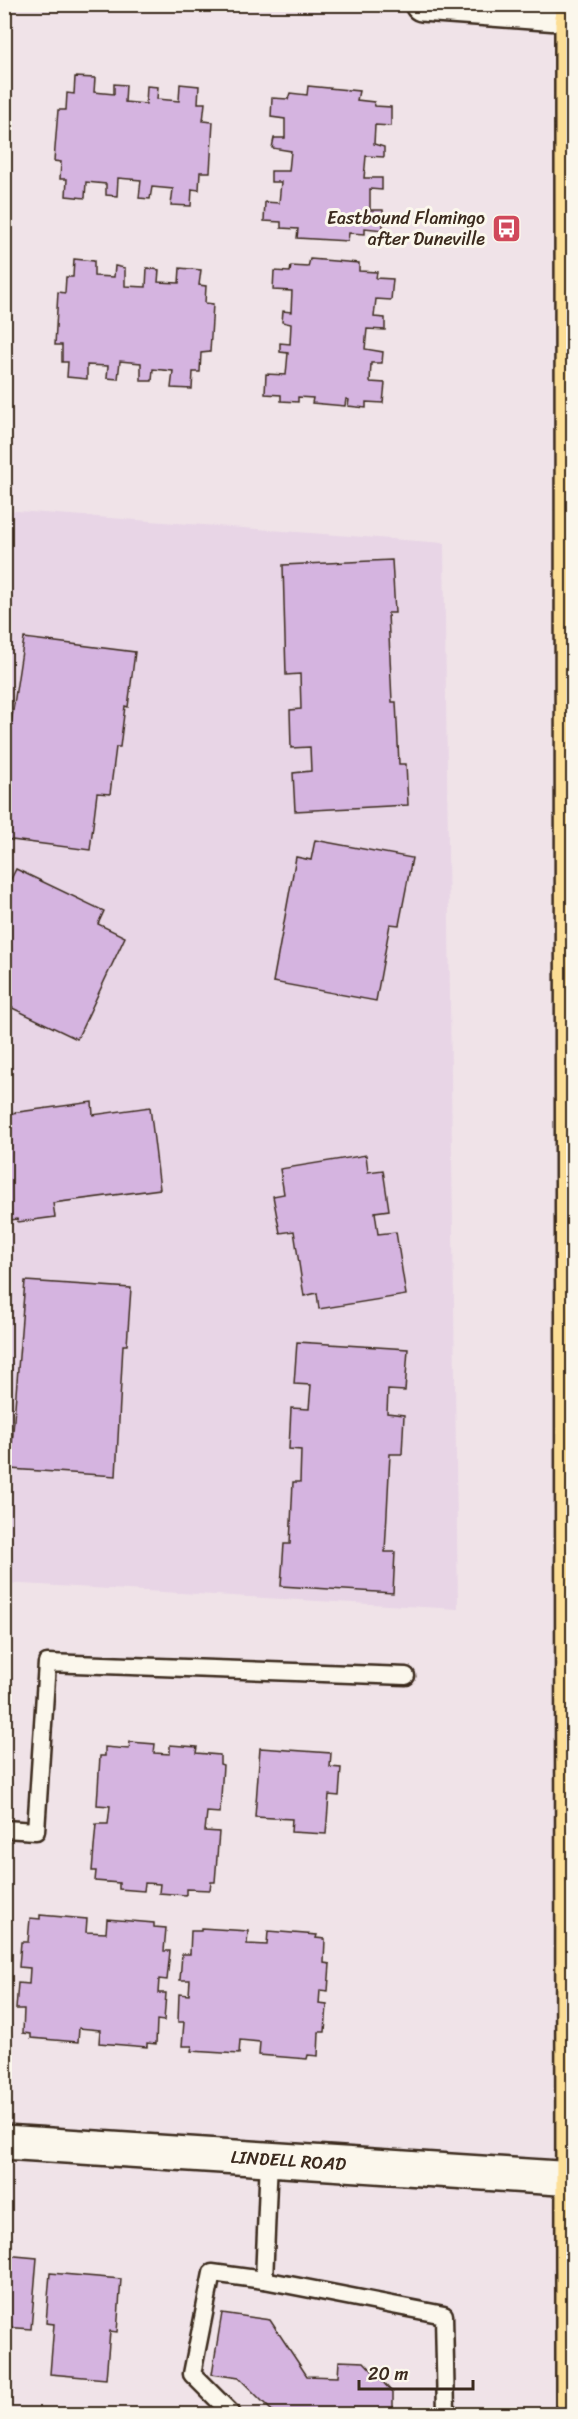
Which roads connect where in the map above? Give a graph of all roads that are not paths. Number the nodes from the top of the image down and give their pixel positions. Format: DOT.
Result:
graph roads {
  1 [pos="422,4"];
  2 [pos="572,12"];
  3 [pos="573,783"];
  4 [pos="573,1101"];
  5 [pos="406,1676"];
  6 [pos="4,1829"];
  7 [pos="4,2142"];
  8 [pos="269,2159"];
  9 [pos="573,2179"];
  10 [pos="264,2280"];
  11 [pos="562,2414"];
  12 [pos="573,2414"];
  13 [pos="232,2415"];
  14 [pos="446,2415"];
  1 -- 2 [label="street"];
  2 -- 3 [label="main road"];
  3 -- 4 [label="main road"];
  4 -- 9 [label="main road"];
  5 -- 6 [label="lane"];
  7 -- 8 [label="street, LINDELL ROAD"];
  8 -- 9 [label="street, LINDELL ROAD"];
  8 -- 10 [label="lane"];
  9 -- 12 [label="main road"];
  10 -- 13 [label="lane"];
  10 -- 14 [label="lane"];
  11 -- 12 [label="lane"];
}
